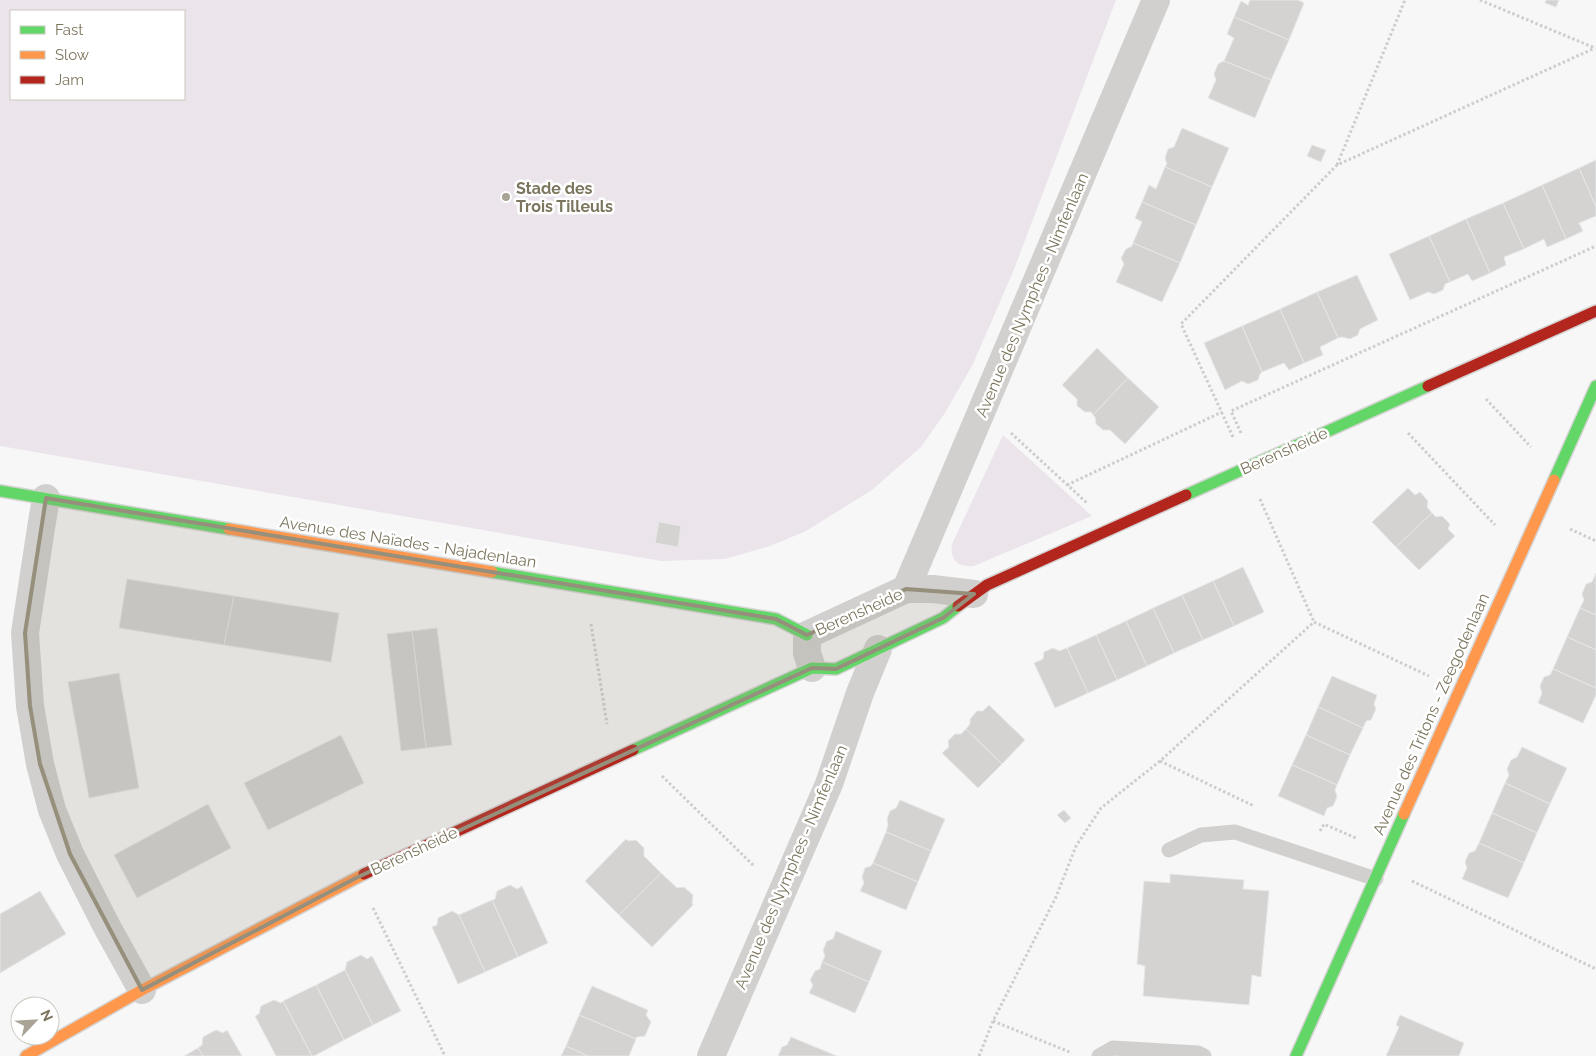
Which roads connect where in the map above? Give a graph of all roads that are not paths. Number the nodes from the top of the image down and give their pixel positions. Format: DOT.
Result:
graph roads {
  1 [pos="1156,0"];
  2 [pos="1596,311"];
  3 [pos="1596,386"];
  4 [pos="0,491"];
  5 [pos="46,498"];
  6 [pos="906,589"];
  7 [pos="974,594"];
  8 [pos="807,636"];
  9 [pos="878,649"];
  10 [pos="812,668"];
  11 [pos="1169,850"];
  12 [pos="1376,879"];
  13 [pos="142,990"];
  14 [pos="26,1056"];
  15 [pos="711,1056"];
  16 [pos="1099,1056"];
  17 [pos="1204,1056"];
  18 [pos="1296,1056"];
  1 -- 6 [label="street, Avenue des Nymphes - Nimfenlaan"];
  2 -- 7 [label="street, Berensheide"];
  3 -- 12 [label="street, Avenue des Tritons - Zeegodenlaan"];
  4 -- 5 [label="street, Avenue des Naïades - Najadenlaan"];
  5 -- 8 [label="street, Avenue des Naïades - Najadenlaan"];
  5 -- 13 [label="street"];
  6 -- 7 [label="street, Berensheide"];
  6 -- 8 [label="street, Berensheide"];
  7 -- 9 [label="street, Berensheide"];
  8 -- 10 [label="street, Berensheide"];
  9 -- 10 [label="street, Berensheide"];
  9 -- 15 [label="street, Avenue des Nymphes - Nimfenlaan"];
  10 -- 13 [label="street, Berensheide"];
  11 -- 12 [label="lane"];
  12 -- 18 [label="street, Avenue des Tritons - Zeegodenlaan"];
  13 -- 14 [label="street, Berensheide"];
  16 -- 17 [label="lane"];
}
